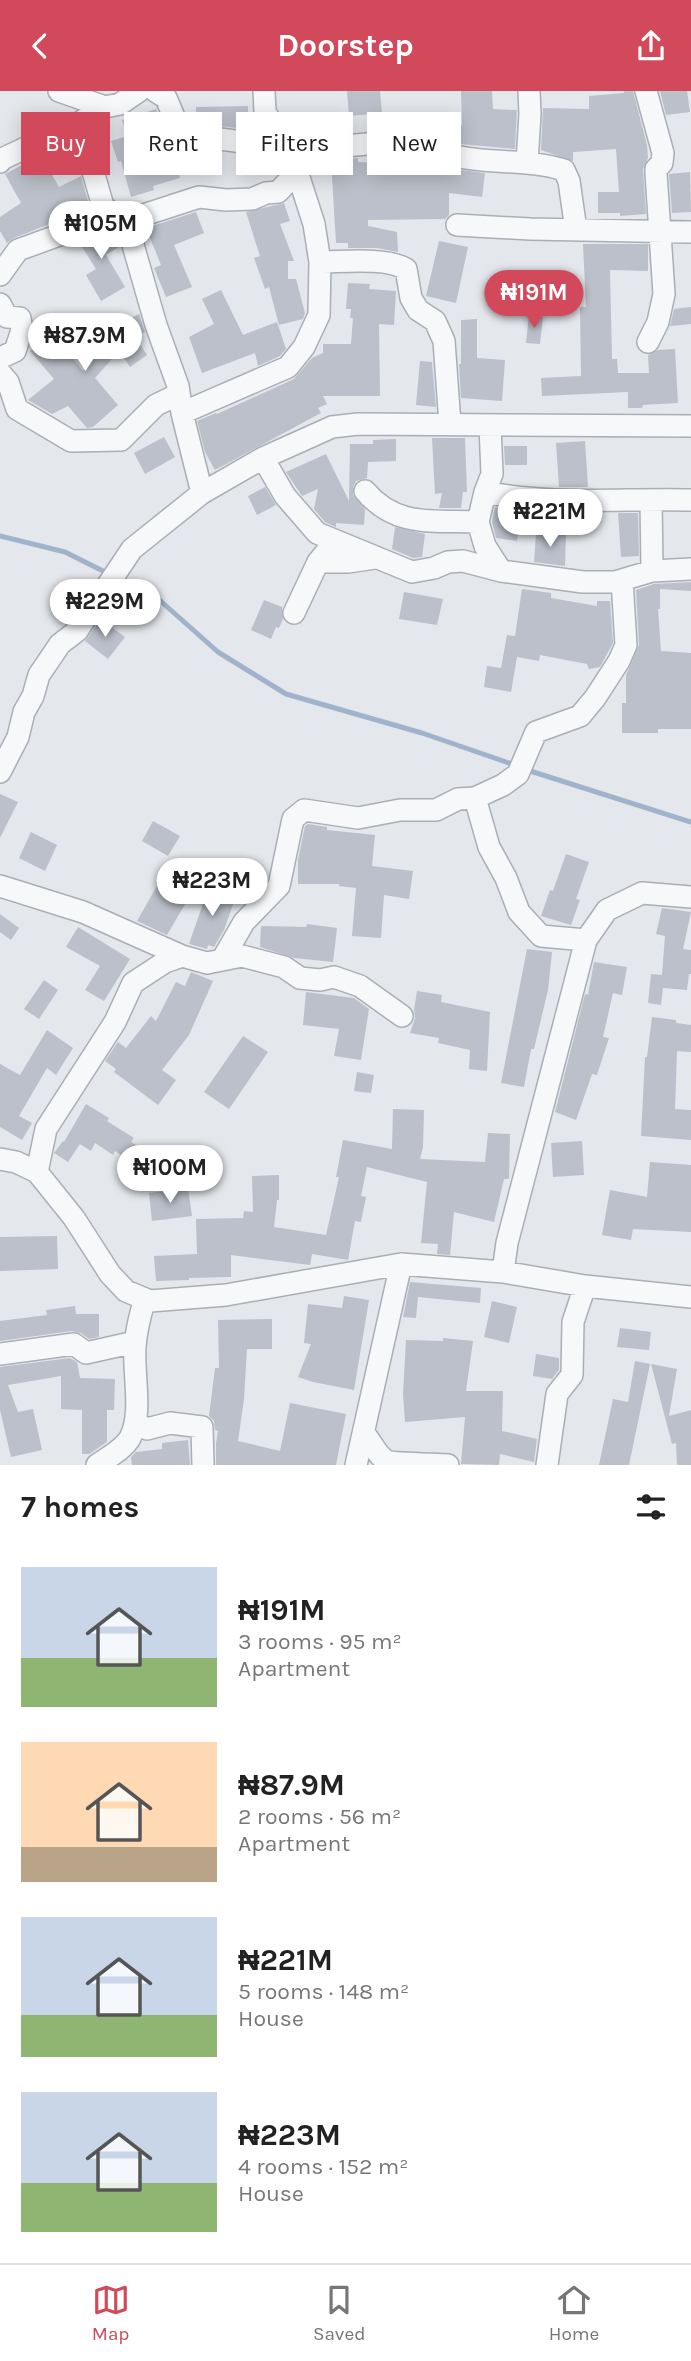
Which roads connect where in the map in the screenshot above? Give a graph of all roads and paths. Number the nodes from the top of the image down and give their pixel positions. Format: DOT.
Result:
graph roads {
  1 [pos="59,91"];
  2 [pos="139,91"];
  3 [pos="155,91"];
  4 [pos="264,91"];
  5 [pos="529,91"];
  6 [pos="646,91"];
  7 [pos="105,107"];
  8 [pos="97,112"];
  9 [pos="265,112"];
  10 [pos="236,141"];
  11 [pos="353,145"];
  12 [pos="21,150"];
  13 [pos="0,162"];
  14 [pos="527,163"];
  15 [pos="94,175"];
  16 [pos="296,175"];
  17 [pos="300,175"];
  18 [pos="103,206"];
  19 [pos="122,222"];
  20 [pos="457,225"];
  21 [pos="576,230"];
  22 [pos="660,232"];
  23 [pos="691,232"];
  24 [pos="320,262"];
  25 [pos="0,275"];
  26 [pos="0,304"];
  27 [pos="648,342"];
  28 [pos="0,358"];
  29 [pos="0,373"];
  30 [pos="180,403"];
  31 [pos="450,424"];
  32 [pos="490,425"];
  33 [pos="691,426"];
  34 [pos="263,458"];
  35 [pos="365,491"];
  36 [pos="485,492"];
  37 [pos="202,493"];
  38 [pos="651,500"];
  39 [pos="691,500"];
  40 [pos="478,523"];
  41 [pos="335,541"];
  42 [pos="376,558"];
  43 [pos="317,562"];
  44 [pos="691,569"];
  45 [pos="501,571"];
  46 [pos="652,571"];
  47 [pos="622,580"];
  48 [pos="294,613"];
  49 [pos="0,772"];
  50 [pos="475,798"];
  51 [pos="0,886"];
  52 [pos="691,897"];
  53 [pos="586,940"];
  54 [pos="182,956"];
  55 [pos="222,960"];
  56 [pos="402,1016"];
  57 [pos="0,1159"];
  58 [pos="37,1172"];
  59 [pos="401,1264"];
  60 [pos="503,1272"];
  61 [pos="585,1286"];
  62 [pos="691,1297"];
  63 [pos="145,1299"];
  64 [pos="135,1342"];
  65 [pos="0,1354"];
  66 [pos="136,1423"];
  67 [pos="364,1433"];
  68 [pos="97,1465"];
  69 [pos="203,1465"];
  70 [pos="356,1465"];
  71 [pos="448,1465"];
  72 [pos="547,1465"];
  1 -- 7 [label="street"];
  2 -- 7 [label="street"];
  3 -- 10 [label="street"];
  4 -- 9 [label="street"];
  5 -- 14 [label="street"];
  6 -- 22 [label="street"];
  7 -- 8 [label="street"];
  11 -- 14 [label="street"];
  12 -- 13 [label="street"];
  14 -- 21 [label="street"];
  15 -- 18 [label="street"];
  16 -- 19 [label="street"];
  17 -- 24 [label="street"];
  18 -- 19 [label="street"];
  18 -- 25 [label="street"];
  19 -- 30 [label="street"];
  20 -- 21 [label="street"];
  21 -- 22 [label="street"];
  22 -- 23 [label="street"];
  22 -- 27 [label="street"];
  24 -- 30 [label="street"];
  24 -- 31 [label="street"];
  26 -- 28 [label="street"];
  29 -- 30 [label="street"];
  30 -- 37 [label="street"];
  31 -- 32 [label="street"];
  31 -- 34 [label="street"];
  32 -- 33 [label="street"];
  32 -- 36 [label="street"];
  34 -- 37 [label="street"];
  34 -- 41 [label="street"];
  35 -- 40 [label="street"];
  36 -- 38 [label="street"];
  36 -- 40 [label="street"];
  37 -- 49 [label="street"];
  38 -- 39 [label="street"];
  38 -- 46 [label="street"];
  40 -- 45 [label="street"];
  41 -- 42 [label="street"];
  41 -- 43 [label="street"];
  42 -- 43 [label="street"];
  42 -- 45 [label="street"];
  43 -- 48 [label="street"];
  44 -- 46 [label="street"];
  45 -- 47 [label="street"];
  46 -- 47 [label="street"];
  47 -- 50 [label="street"];
  50 -- 53 [label="street"];
  50 -- 55 [label="street"];
  51 -- 54 [label="street"];
  52 -- 53 [label="street"];
  53 -- 60 [label="street"];
  54 -- 55 [label="street"];
  54 -- 58 [label="street"];
  55 -- 56 [label="street"];
  57 -- 58 [label="street"];
  58 -- 63 [label="street"];
  59 -- 60 [label="street"];
  59 -- 63 [label="street"];
  59 -- 67 [label="street"];
  60 -- 61 [label="street"];
  61 -- 62 [label="street"];
  61 -- 72 [label="street"];
  63 -- 64 [label="street"];
  64 -- 65 [label="street"];
  64 -- 66 [label="street"];
  66 -- 68 [label="street"];
  66 -- 69 [label="street"];
  67 -- 70 [label="street"];
  67 -- 71 [label="street"];
}
